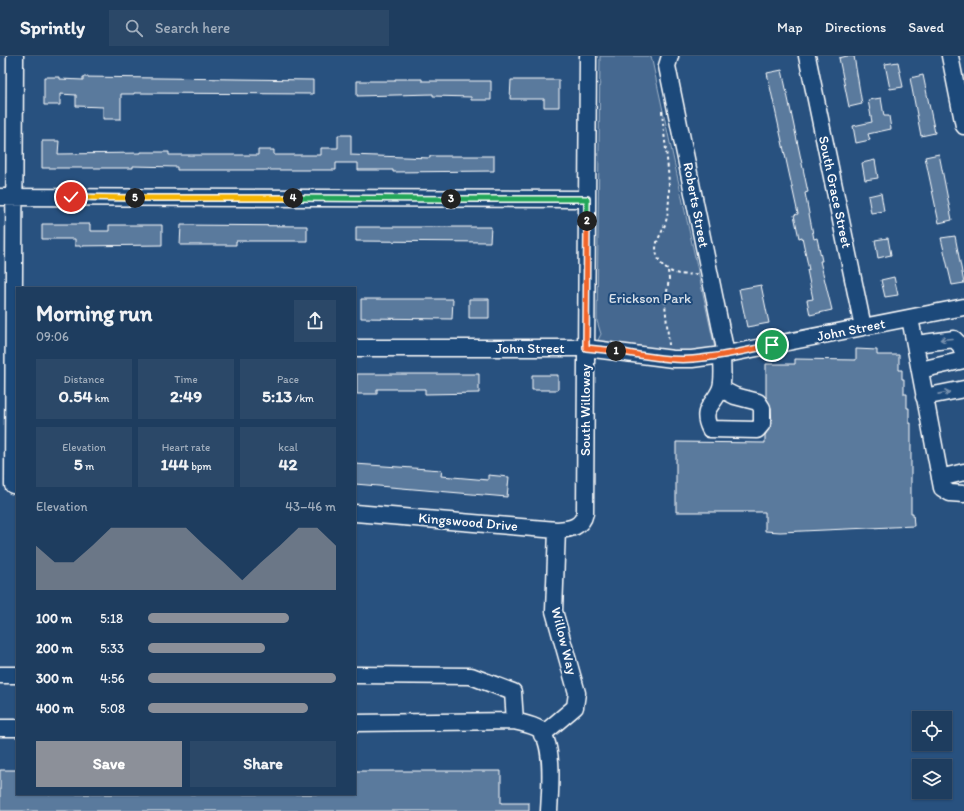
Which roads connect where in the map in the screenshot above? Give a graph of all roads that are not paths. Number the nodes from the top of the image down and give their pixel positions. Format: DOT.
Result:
graph roads {
  1 [pos="15,56"];
  2 [pos="588,56"];
  3 [pos="670,56"];
  4 [pos="807,56"];
  5 [pos="950,56"];
  6 [pos="964,126"];
  7 [pos="7,197"];
  8 [pos="587,199"];
  9 [pos="964,307"];
  10 [pos="910,318"];
  11 [pos="863,327"];
  12 [pos="916,344"];
  13 [pos="16,348"];
  14 [pos="356,348"];
  15 [pos="586,348"];
  16 [pos="724,355"];
  17 [pos="964,359"];
  18 [pos="920,370"];
  19 [pos="721,389"];
  20 [pos="964,389"];
  21 [pos="924,397"];
  22 [pos="964,472"];
  23 [pos="940,478"];
  24 [pos="15,486"];
  25 [pos="964,494"];
  26 [pos="356,513"];
  27 [pos="580,523"];
  28 [pos="557,530"];
  29 [pos="0,675"];
  30 [pos="16,675"];
  31 [pos="356,676"];
  32 [pos="515,721"];
  33 [pos="356,723"];
  34 [pos="0,728"];
  35 [pos="16,728"];
  36 [pos="542,735"];
  37 [pos="549,811"];
  1 -- 7 [label="street"];
  2 -- 8 [label="street, South Willoway"];
  3 -- 16 [label="street, Roberts Street"];
  4 -- 11 [label="street, South Grace Street"];
  5 -- 6 [label="street"];
  7 -- 8 [label="street"];
  7 -- 13 [label="street"];
  8 -- 15 [label="street, South Willoway"];
  9 -- 10 [label="street, John Street"];
  10 -- 11 [label="street, John Street"];
  10 -- 12 [label="street"];
  11 -- 16 [label="street, John Street"];
  17 -- 12 [label="street, one-way"];
  12 -- 18 [label="street"];
  13 -- 24 [label="street"];
  14 -- 15 [label="street, John Street"];
  15 -- 16 [label="street, John Street"];
  15 -- 27 [label="street, South Willoway"];
  16 -- 19 [label="street, Roberts Street"];
  17 -- 18 [label="street"];
  18 -- 21 [label="street"];
  21 -- 20 [label="street, one-way"];
  21 -- 23 [label="street"];
  22 -- 23 [label="street"];
  23 -- 25 [label="street"];
  26 -- 28 [label="street, Kingswood Drive"];
  27 -- 28 [label="street, Kingswood Drive"];
  28 -- 36 [label="street, Willow Way"];
  29 -- 30 [label="street"];
  31 -- 32 [label="street"];
  32 -- 33 [label="street"];
  32 -- 36 [label="street"];
  34 -- 35 [label="street"];
  36 -- 37 [label="street"];
}
